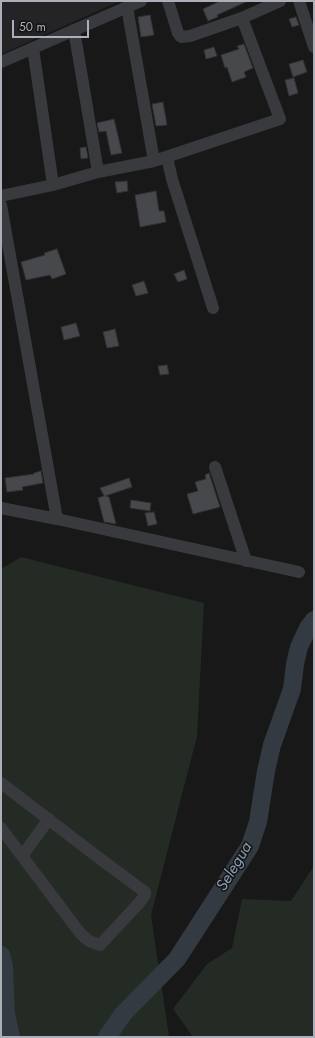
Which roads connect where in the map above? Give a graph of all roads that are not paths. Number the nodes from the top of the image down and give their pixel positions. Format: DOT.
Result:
graph roads {
  1 [pos="141,1"];
  2 [pos="168,1"];
  3 [pos="280,1"];
  4 [pos="299,1"];
  5 [pos="127,7"];
  6 [pos="242,18"];
  7 [pos="74,30"];
  8 [pos="314,47"];
  9 [pos="33,48"];
  10 [pos="1,62"];
  11 [pos="167,157"];
  12 [pos="154,161"];
  13 [pos="98,172"];
  14 [pos="53,186"];
  15 [pos="1,196"];
  16 [pos="1,205"];
  17 [pos="213,308"];
  18 [pos="215,467"];
  19 [pos="1,508"];
  20 [pos="57,519"];
  21 [pos="246,561"];
  22 [pos="299,572"];
  23 [pos="1,783"];
  24 [pos="49,819"];
  25 [pos="1,828"];
  26 [pos="22,856"];
  1 -- 5 [label="street"];
  2 -- 6 [label="street"];
  3 -- 6 [label="street"];
  4 -- 8 [label="street"];
  5 -- 7 [label="street"];
  5 -- 12 [label="street"];
  6 -- 11 [label="street"];
  7 -- 9 [label="street"];
  7 -- 13 [label="street"];
  9 -- 10 [label="street"];
  9 -- 14 [label="street"];
  11 -- 12 [label="street"];
  11 -- 17 [label="street"];
  12 -- 13 [label="street"];
  13 -- 14 [label="street"];
  14 -- 15 [label="street"];
  16 -- 20 [label="street"];
  18 -- 21 [label="street"];
  19 -- 20 [label="street"];
  20 -- 21 [label="street"];
  21 -- 22 [label="street"];
  23 -- 24 [label="street"];
  24 -- 26 [label="street"];
  24 -- 26 [label="street"];
  25 -- 26 [label="street"];
}
